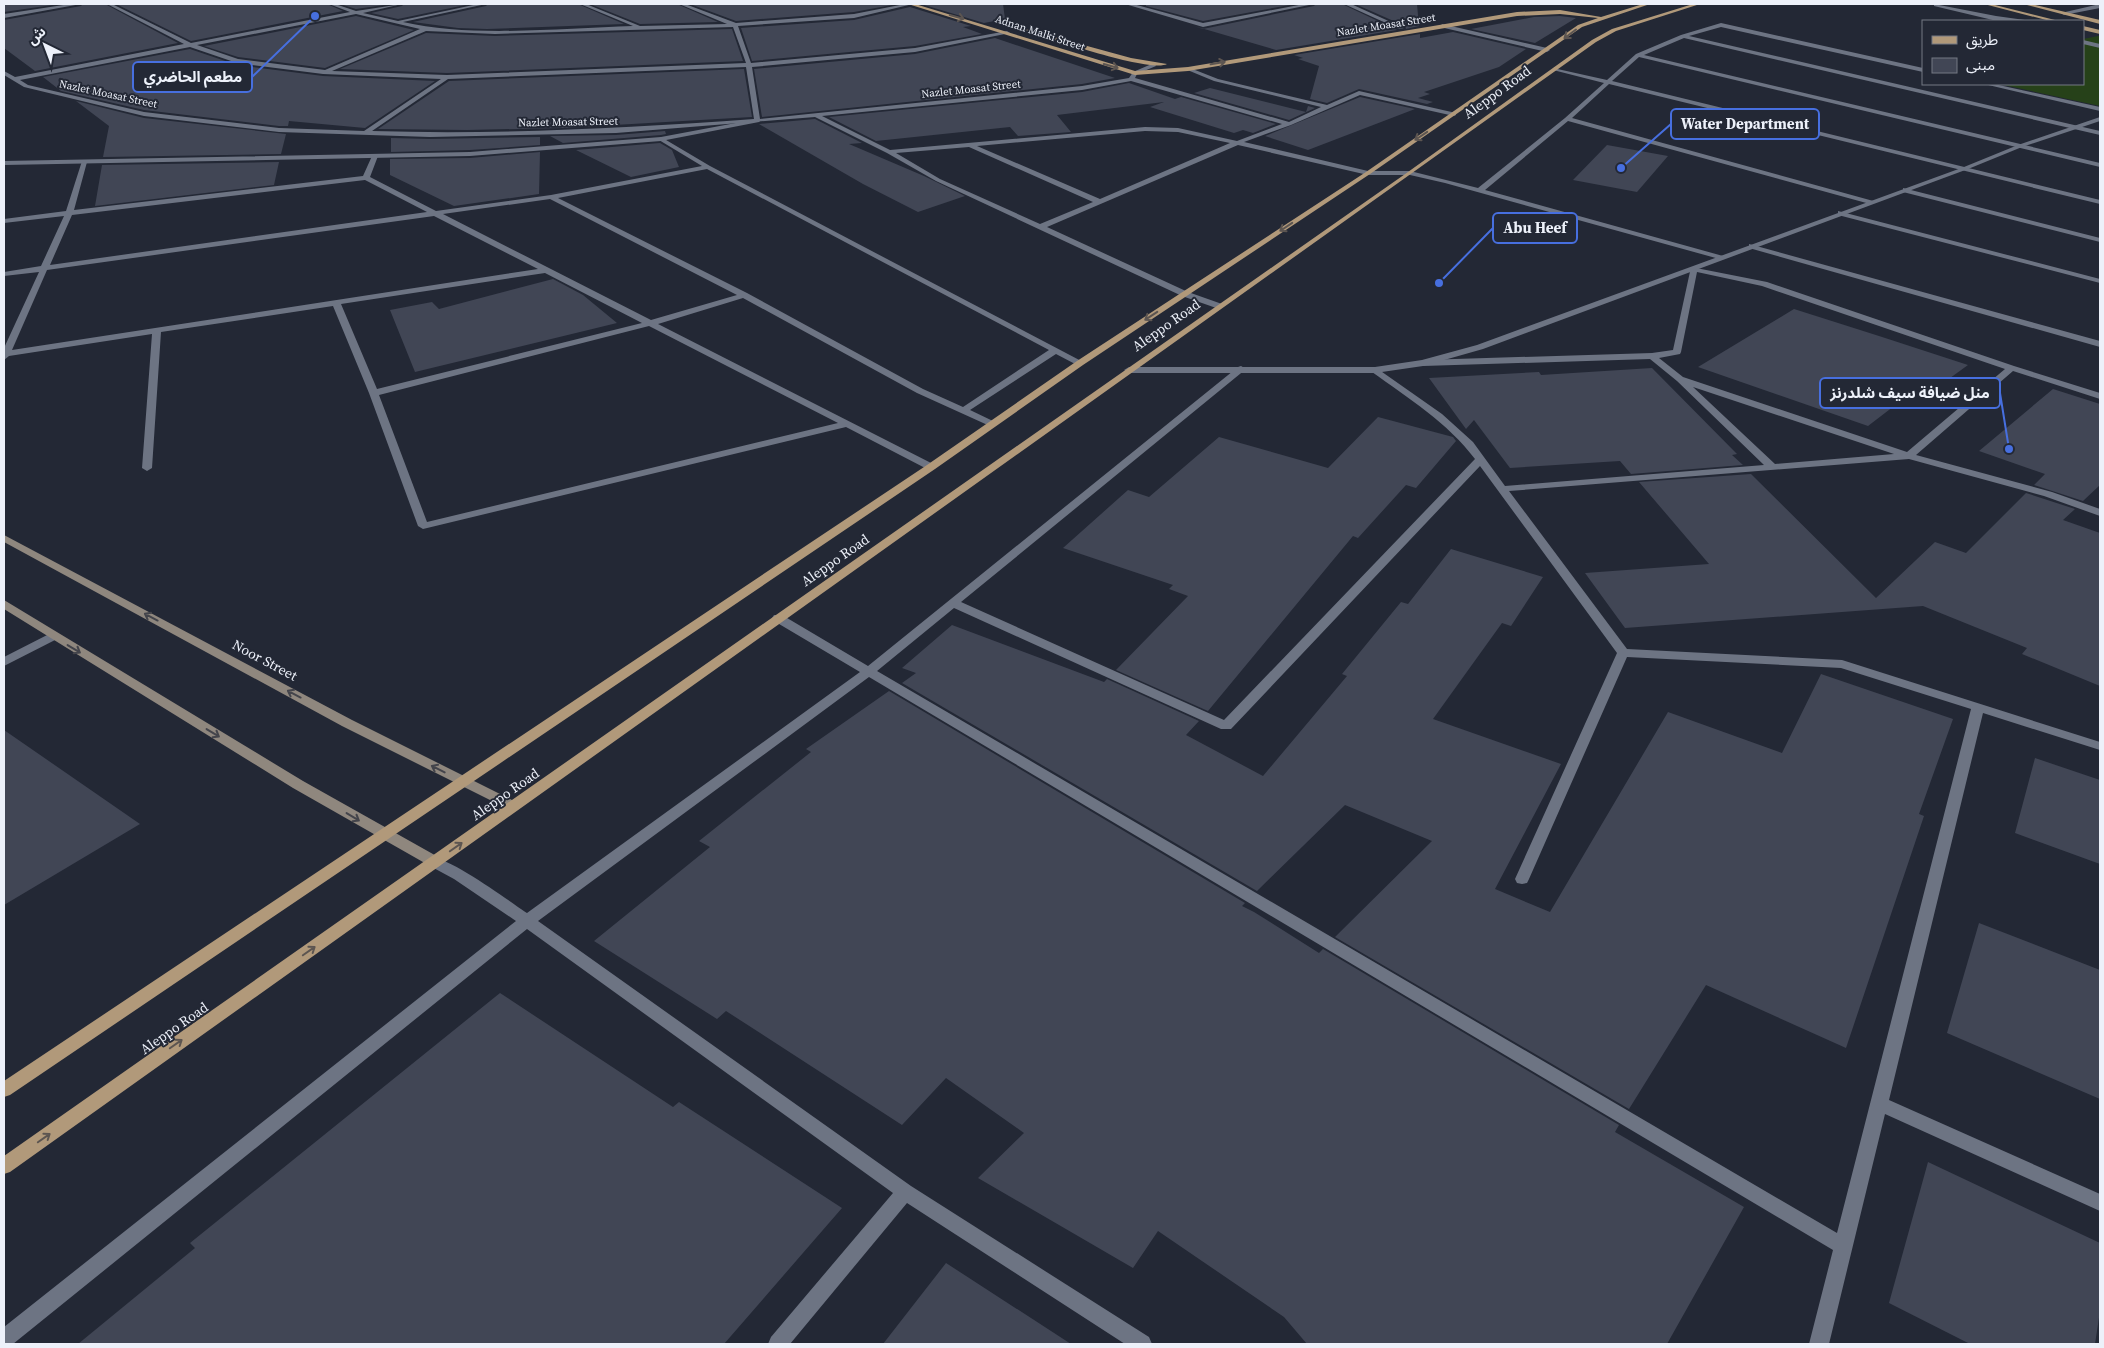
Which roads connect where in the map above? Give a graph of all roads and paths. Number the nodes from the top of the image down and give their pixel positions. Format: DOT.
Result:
graph roads {
  1 [pos="78,4"];
  2 [pos="109,4"];
  3 [pos="331,4"];
  4 [pos="400,4"];
  5 [pos="484,4"];
  6 [pos="582,4"];
  7 [pos="681,4"];
  8 [pos="911,4"];
  9 [pos="1128,4"];
  10 [pos="1311,4"];
  11 [pos="1348,4"];
  12 [pos="1647,4"];
  13 [pos="1697,4"];
  14 [pos="1929,4"];
  15 [pos="1939,4"];
  16 [pos="1986,4"];
  17 [pos="2026,4"];
  18 [pos="2100,6"];
  19 [pos="354,12"];
  20 [pos="2064,13"];
  21 [pos="1615,14"];
  22 [pos="4,16"];
  23 [pos="1603,17"];
  24 [pos="1646,20"];
  25 [pos="1998,20"];
  26 [pos="2052,20"];
  27 [pos="396,22"];
  28 [pos="2100,22"];
  29 [pos="735,25"];
  30 [pos="1442,26"];
  31 [pos="642,28"];
  32 [pos="1018,28"];
  33 [pos="1401,28"];
  34 [pos="2084,28"];
  35 [pos="425,29"];
  36 [pos="1007,32"];
  37 [pos="2100,32"];
  38 [pos="1683,36"];
  39 [pos="2084,42"];
  40 [pos="188,44"];
  41 [pos="1293,44"];
  42 [pos="2100,46"];
  43 [pos="1547,50"];
  44 [pos="1638,55"];
  45 [pos="1176,62"];
  46 [pos="749,65"];
  47 [pos="1154,65"];
  48 [pos="1188,68"];
  49 [pos="1555,69"];
  50 [pos="1922,70"];
  51 [pos="323,72"];
  52 [pos="4,73"];
  53 [pos="1133,76"];
  54 [pos="447,77"];
  55 [pos="14,79"];
  56 [pos="1607,81"];
  57 [pos="1992,85"];
  58 [pos="1328,106"];
  59 [pos="2100,109"];
  60 [pos="1454,114"];
  61 [pos="816,115"];
  62 [pos="1567,119"];
  63 [pos="2100,119"];
  64 [pos="757,121"];
  65 [pos="1289,124"];
  66 [pos="2075,128"];
  67 [pos="365,133"];
  68 [pos="2100,133"];
  69 [pos="661,138"];
  70 [pos="1236,143"];
  71 [pos="969,144"];
  72 [pos="2020,146"];
  73 [pos="889,152"];
  74 [pos="375,156"];
  75 [pos="84,162"];
  76 [pos="4,163"];
  77 [pos="2100,165"];
  78 [pos="708,167"];
  79 [pos="1966,168"];
  80 [pos="1368,173"];
  81 [pos="1410,173"];
  82 [pos="366,178"];
  83 [pos="1481,189"];
  84 [pos="1906,190"];
  85 [pos="551,197"];
  86 [pos="1100,202"];
  87 [pos="1874,202"];
  88 [pos="2100,202"];
  89 [pos="1841,213"];
  90 [pos="69,214"];
  91 [pos="438,214"];
  92 [pos="4,221"];
  93 [pos="1041,227"];
  94 [pos="2100,240"];
  95 [pos="1752,246"];
  96 [pos="1720,258"];
  97 [pos="44,269"];
  98 [pos="1694,269"];
  99 [pos="548,270"];
  100 [pos="4,274"];
  101 [pos="2100,281"];
  102 [pos="1185,294"];
  103 [pos="744,295"];
  104 [pos="337,304"];
  105 [pos="1219,306"];
  106 [pos="650,323"];
  107 [pos="157,330"];
  108 [pos="2100,344"];
  109 [pos="1056,350"];
  110 [pos="4,355"];
  111 [pos="1652,356"];
  112 [pos="1080,363"];
  113 [pos="1423,363"];
  114 [pos="2011,368"];
  115 [pos="1241,369"];
  116 [pos="1129,370"];
  117 [pos="1375,370"];
  118 [pos="1680,379"];
  119 [pos="374,393"];
  120 [pos="2100,396"];
  121 [pos="963,411"];
  122 [pos="848,424"];
  123 [pos="992,424"];
  124 [pos="1909,456"];
  125 [pos="1481,459"];
  126 [pos="931,467"];
  127 [pos="147,468"];
  128 [pos="1772,468"];
  129 [pos="1502,489"];
  130 [pos="2100,513"];
  131 [pos="4,538"];
  132 [pos="953,603"];
  133 [pos="4,604"];
  134 [pos="778,618"];
  135 [pos="53,636"];
  136 [pos="1623,653"];
  137 [pos="4,662"];
  138 [pos="869,671"];
  139 [pos="1978,707"];
  140 [pos="2100,746"];
  141 [pos="462,782"];
  142 [pos="513,806"];
  143 [pos="383,835"];
  144 [pos="435,862"];
  145 [pos="1522,879"];
  146 [pos="527,921"];
  147 [pos="4,1090"];
  148 [pos="1880,1104"];
  149 [pos="4,1166"];
  150 [pos="905,1192"];
  151 [pos="2100,1203"];
  152 [pos="1843,1246"];
  153 [pos="4,1339"];
  154 [pos="778,1344"];
  155 [pos="1142,1344"];
  156 [pos="1819,1344"];
  1 -- 22 [label="street"];
  2 -- 40 [label="street"];
  3 -- 19 [label="street"];
  4 -- 19 [label="street"];
  5 -- 27 [label="street"];
  6 -- 31 [label="street"];
  7 -- 29 [label="street"];
  8 -- 29 [label="street"];
  8 -- 36 [label="main road, Adnan Malki Street, one-way"];
  9 -- 10 [label="street"];
  11 -- 33 [label="street"];
  12 -- 21 [label="main road, Aleppo Road"];
  13 -- 24 [label="main road, Aleppo Road"];
  14 -- 15 [label="street"];
  15 -- 25 [label="street"];
  16 -- 26 [label="main road"];
  17 -- 20 [label="main road"];
  18 -- 20 [label="street"];
  19 -- 27 [label="street"];
  19 -- 40 [label="street"];
  20 -- 28 [label="main road"];
  21 -- 23 [label="main road, Aleppo Road"];
  21 -- 24 [label="main road, Nazlet Moasat Street"];
  21 -- 33 [label="main road, Nazlet Moasat Street"];
  23 -- 24 [label="main road, Nazlet Moasat Street"];
  23 -- 30 [label="main road, Nazlet Moasat Street"];
  23 -- 43 [label="main road, Aleppo Road, one-way"];
  24 -- 49 [label="main road, Aleppo Road"];
  27 -- 35 [label="street"];
  29 -- 31 [label="street"];
  29 -- 46 [label="street"];
  30 -- 43 [label="street"];
  48 -- 30 [label="main road, Nazlet Moasat Street, one-way"];
  31 -- 35 [label="street"];
  32 -- 47 [label="main road, Adnan Malki Street"];
  33 -- 41 [label="main road, Nazlet Moasat Street"];
  34 -- 37 [label="main road"];
  35 -- 51 [label="street"];
  36 -- 46 [label="street"];
  36 -- 53 [label="main road, Adnan Malki Street, one-way"];
  38 -- 44 [label="street"];
  38 -- 50 [label="street"];
  38 -- 66 [label="street"];
  39 -- 42 [label="street"];
  40 -- 51 [label="street"];
  40 -- 55 [label="street"];
  43 -- 60 [label="main road, Aleppo Road"];
  44 -- 56 [label="street"];
  44 -- 72 [label="street"];
  45 -- 47 [label="main road, Nazlet Moasat Street"];
  46 -- 54 [label="street"];
  46 -- 64 [label="street"];
  47 -- 53 [label="street, Nazlet Moasat Street"];
  48 -- 53 [label="main road, Nazlet Moasat Street"];
  48 -- 58 [label="street"];
  49 -- 56 [label="street"];
  49 -- 81 [label="main road, Aleppo Road"];
  51 -- 54 [label="street"];
  52 -- 55 [label="street, Nazlet Moasat Street"];
  53 -- 61 [label="street, Nazlet Moasat Street"];
  53 -- 65 [label="street"];
  54 -- 67 [label="street"];
  55 -- 67 [label="street, Nazlet Moasat Street"];
  56 -- 62 [label="street"];
  56 -- 79 [label="street"];
  57 -- 59 [label="street"];
  58 -- 60 [label="street"];
  58 -- 65 [label="street"];
  60 -- 80 [label="main road, Aleppo Road, one-way"];
  61 -- 64 [label="street, Nazlet Moasat Street"];
  61 -- 73 [label="street"];
  62 -- 83 [label="street"];
  62 -- 87 [label="street"];
  63 -- 66 [label="street"];
  64 -- 67 [label="street, Nazlet Moasat Street"];
  64 -- 69 [label="street"];
  65 -- 70 [label="street"];
  66 -- 68 [label="street"];
  66 -- 72 [label="street"];
  69 -- 74 [label="street"];
  69 -- 78 [label="street"];
  70 -- 71 [label="street"];
  70 -- 80 [label="street"];
  70 -- 86 [label="street"];
  71 -- 73 [label="street"];
  71 -- 86 [label="street"];
  72 -- 77 [label="street"];
  72 -- 79 [label="street"];
  73 -- 93 [label="street"];
  74 -- 75 [label="street"];
  74 -- 82 [label="street"];
  75 -- 76 [label="street"];
  75 -- 90 [label="street"];
  78 -- 85 [label="street"];
  78 -- 109 [label="street"];
  79 -- 84 [label="street"];
  79 -- 88 [label="street"];
  80 -- 81 [label="street"];
  80 -- 102 [label="main road, Aleppo Road, one-way"];
  81 -- 83 [label="street"];
  81 -- 105 [label="main road, Aleppo Road"];
  82 -- 90 [label="street"];
  82 -- 91 [label="street"];
  83 -- 96 [label="street"];
  84 -- 87 [label="street"];
  84 -- 94 [label="street"];
  85 -- 91 [label="street"];
  85 -- 103 [label="street"];
  86 -- 93 [label="street"];
  87 -- 89 [label="street"];
  89 -- 95 [label="street"];
  89 -- 101 [label="street"];
  90 -- 92 [label="street"];
  90 -- 97 [label="street"];
  91 -- 97 [label="street"];
  91 -- 99 [label="street"];
  93 -- 102 [label="street"];
  95 -- 96 [label="street"];
  95 -- 108 [label="street"];
  96 -- 98 [label="street"];
  97 -- 100 [label="street"];
  97 -- 110 [label="street"];
  98 -- 111 [label="street"];
  98 -- 113 [label="street"];
  98 -- 114 [label="street"];
  99 -- 104 [label="street"];
  99 -- 106 [label="street"];
  102 -- 105 [label="street"];
  102 -- 112 [label="main road, Aleppo Road, one-way"];
  103 -- 106 [label="street"];
  103 -- 121 [label="street"];
  104 -- 107 [label="street"];
  104 -- 119 [label="street"];
  105 -- 116 [label="main road, Aleppo Road"];
  106 -- 119 [label="street"];
  106 -- 122 [label="street"];
  107 -- 110 [label="street"];
  107 -- 127 [label="street"];
  109 -- 112 [label="street"];
  109 -- 121 [label="street"];
  111 -- 113 [label="street"];
  111 -- 118 [label="street"];
  112 -- 123 [label="main road, Aleppo Road"];
  113 -- 117 [label="street"];
  114 -- 120 [label="street"];
  114 -- 124 [label="street"];
  115 -- 116 [label="street"];
  115 -- 117 [label="street"];
  115 -- 132 [label="street"];
  116 -- 134 [label="main road, Aleppo Road"];
  117 -- 125 [label="street"];
  118 -- 124 [label="street"];
  118 -- 128 [label="street"];
  119 -- 122 [label="street"];
  121 -- 123 [label="street"];
  122 -- 126 [label="street"];
  123 -- 126 [label="main road, Aleppo Road"];
  124 -- 128 [label="street"];
  124 -- 130 [label="street"];
  125 -- 129 [label="street"];
  125 -- 132 [label="street"];
  126 -- 141 [label="main road, Aleppo Road"];
  128 -- 129 [label="street"];
  129 -- 136 [label="street"];
  141 -- 131 [label="main road, Noor Street, one-way"];
  132 -- 138 [label="street"];
  133 -- 135 [label="main road"];
  134 -- 138 [label="street"];
  134 -- 142 [label="main road, Aleppo Road"];
  135 -- 137 [label="street"];
  135 -- 143 [label="main road, one-way"];
  136 -- 139 [label="street"];
  136 -- 145 [label="street"];
  138 -- 146 [label="street"];
  138 -- 152 [label="street"];
  139 -- 140 [label="street"];
  139 -- 148 [label="street"];
  141 -- 142 [label="main road, Noor Street"];
  141 -- 143 [label="main road, Aleppo Road"];
  144 -- 142 [label="main road, Aleppo Road, one-way"];
  143 -- 144 [label="main road"];
  143 -- 147 [label="main road, Aleppo Road"];
  144 -- 146 [label="street"];
  149 -- 144 [label="main road, Aleppo Road, one-way"];
  146 -- 150 [label="street"];
  146 -- 153 [label="street"];
  148 -- 151 [label="street"];
  148 -- 152 [label="street"];
  150 -- 154 [label="street"];
  150 -- 155 [label="street"];
  152 -- 156 [label="street"];
}
